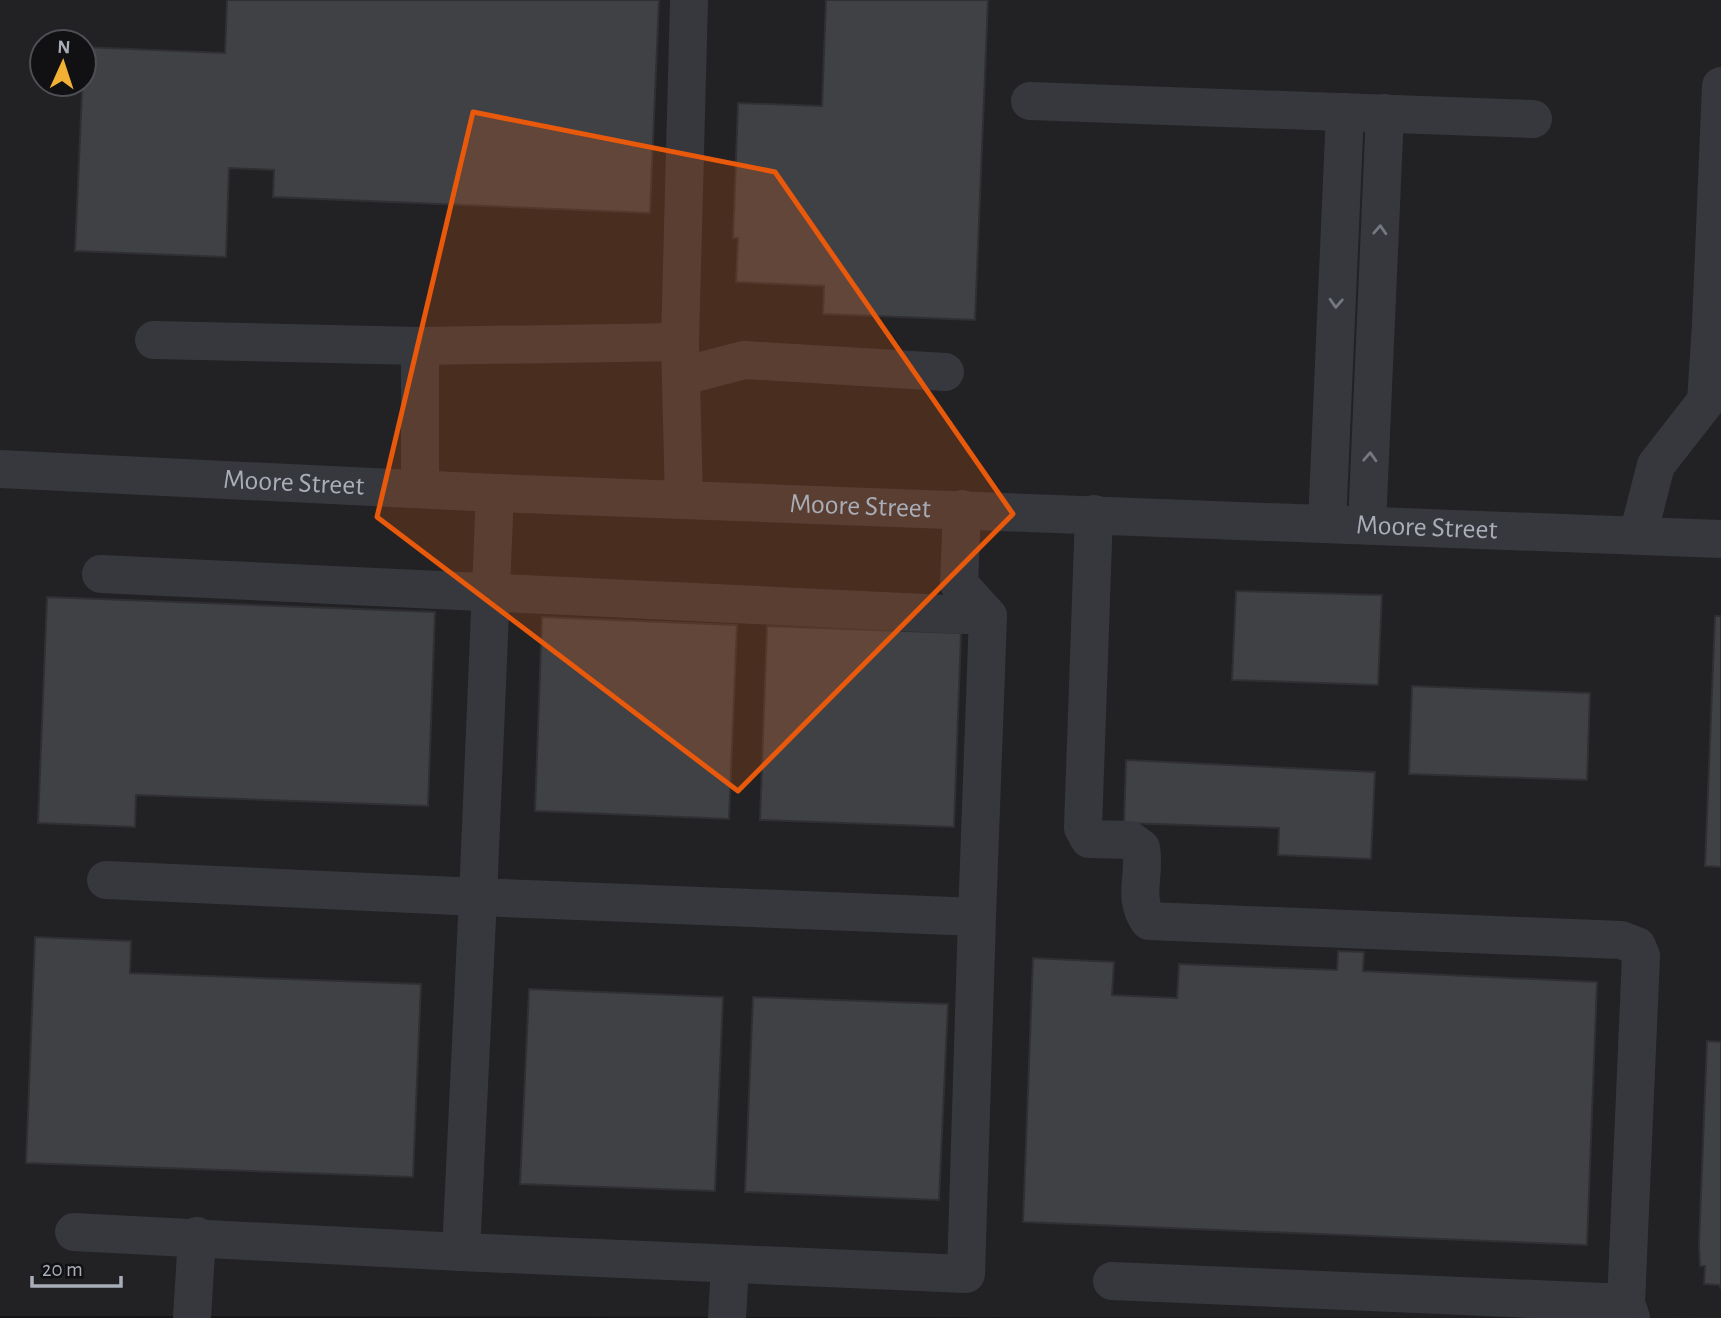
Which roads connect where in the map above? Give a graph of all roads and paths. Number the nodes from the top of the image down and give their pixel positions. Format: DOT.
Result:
graph roads {
  1 [pos="690,0"];
  2 [pos="1721,86"];
  3 [pos="1030,101"];
  4 [pos="1345,112"];
  5 [pos="1385,113"];
  6 [pos="1533,119"];
  7 [pos="1716,324"];
  8 [pos="154,340"];
  9 [pos="420,346"];
  10 [pos="681,359"];
  11 [pos="945,372"];
  12 [pos="0,469"];
  13 [pos="420,489"];
  14 [pos="495,493"];
  15 [pos="684,500"];
  16 [pos="962,509"];
  17 [pos="1094,514"];
  18 [pos="1327,524"];
  19 [pos="1367,525"];
  20 [pos="1638,536"];
  21 [pos="1721,539"];
  22 [pos="101,574"];
  23 [pos="490,590"];
  24 [pos="988,616"];
  25 [pos="106,880"];
  26 [pos="478,897"];
  27 [pos="977,917"];
  28 [pos="74,1232"];
  29 [pos="197,1236"];
  30 [pos="461,1252"];
  31 [pos="730,1265"];
  32 [pos="1112,1281"];
  33 [pos="1628,1310"];
  34 [pos="192,1318"];
  35 [pos="727,1318"];
  1 -- 10 [label="street"];
  2 -- 7 [label="street"];
  3 -- 4 [label="street"];
  4 -- 5 [label="street"];
  4 -- 18 [label="street, one-way"];
  5 -- 6 [label="street"];
  19 -- 5 [label="street, one-way"];
  7 -- 20 [label="street"];
  8 -- 9 [label="street"];
  9 -- 10 [label="street"];
  9 -- 13 [label="street"];
  10 -- 11 [label="street"];
  10 -- 15 [label="street"];
  12 -- 13 [label="street, Moore Street"];
  13 -- 14 [label="street, Moore Street"];
  14 -- 15 [label="street, Moore Street"];
  14 -- 23 [label="street"];
  15 -- 16 [label="street, Moore Street"];
  16 -- 17 [label="street, Moore Street"];
  16 -- 24 [label="street"];
  17 -- 18 [label="street, Moore Street"];
  17 -- 33 [label="street"];
  18 -- 19 [label="street, Moore Street"];
  19 -- 20 [label="street, Moore Street"];
  20 -- 21 [label="street, Moore Street"];
  22 -- 23 [label="street"];
  23 -- 24 [label="street"];
  23 -- 26 [label="street"];
  24 -- 27 [label="street"];
  25 -- 26 [label="street"];
  26 -- 27 [label="street"];
  26 -- 30 [label="street"];
  27 -- 31 [label="street"];
  28 -- 29 [label="street"];
  29 -- 30 [label="street"];
  29 -- 34 [label="street"];
  30 -- 31 [label="street"];
  31 -- 35 [label="street"];
  32 -- 33 [label="street"];
}
